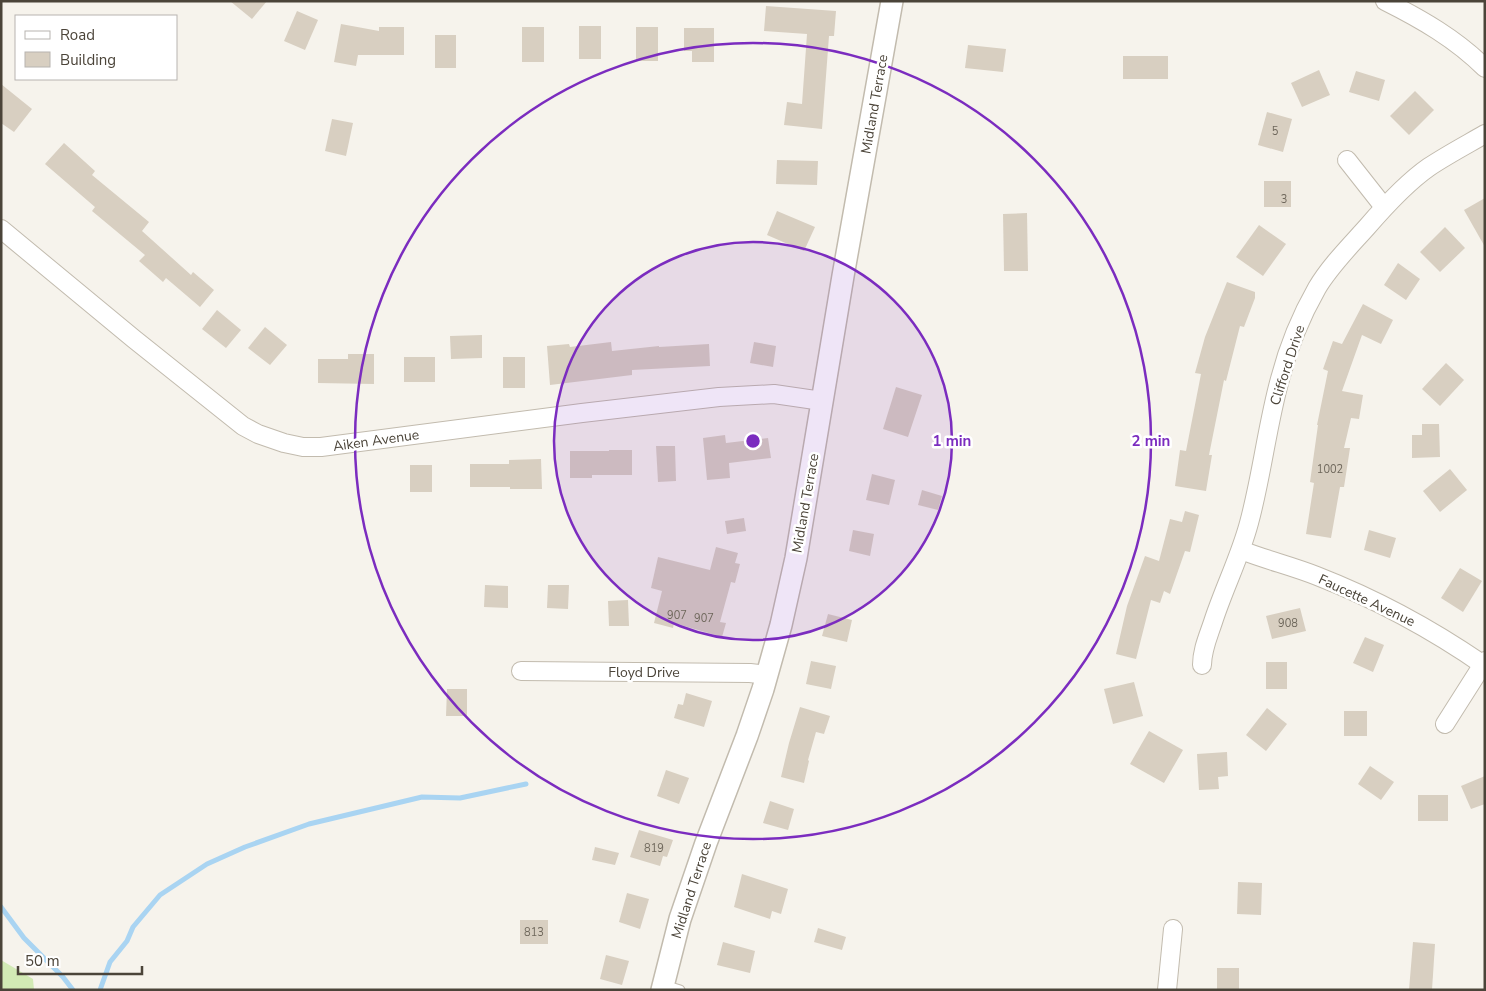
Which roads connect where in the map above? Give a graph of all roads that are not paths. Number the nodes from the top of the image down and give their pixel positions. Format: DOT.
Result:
graph roads {
  1 [pos="892,1"];
  2 [pos="1386,1"];
  3 [pos="1485,68"];
  4 [pos="1485,134"];
  5 [pos="1347,160"];
  6 [pos="1384,207"];
  7 [pos="1,230"];
  8 [pos="822,401"];
  9 [pos="1241,550"];
  10 [pos="1484,664"];
  11 [pos="1202,665"];
  12 [pos="521,671"];
  13 [pos="767,675"];
  14 [pos="1445,724"];
  15 [pos="1173,929"];
  16 [pos="668,988"];
  17 [pos="1167,990"];
  1 -- 8 [label="street, Midland Terrace"];
  2 -- 3 [label="street"];
  4 -- 6 [label="street, Clifford Drive"];
  5 -- 6 [label="street"];
  6 -- 9 [label="street, Clifford Drive"];
  7 -- 8 [label="street, Aiken Avenue"];
  8 -- 13 [label="street, Midland Terrace"];
  9 -- 10 [label="street, Faucette Avenue"];
  9 -- 11 [label="street, Clifford Drive"];
  10 -- 14 [label="street"];
  12 -- 13 [label="street, Floyd Drive"];
  13 -- 16 [label="street, Midland Terrace"];
  15 -- 17 [label="street"];
}
